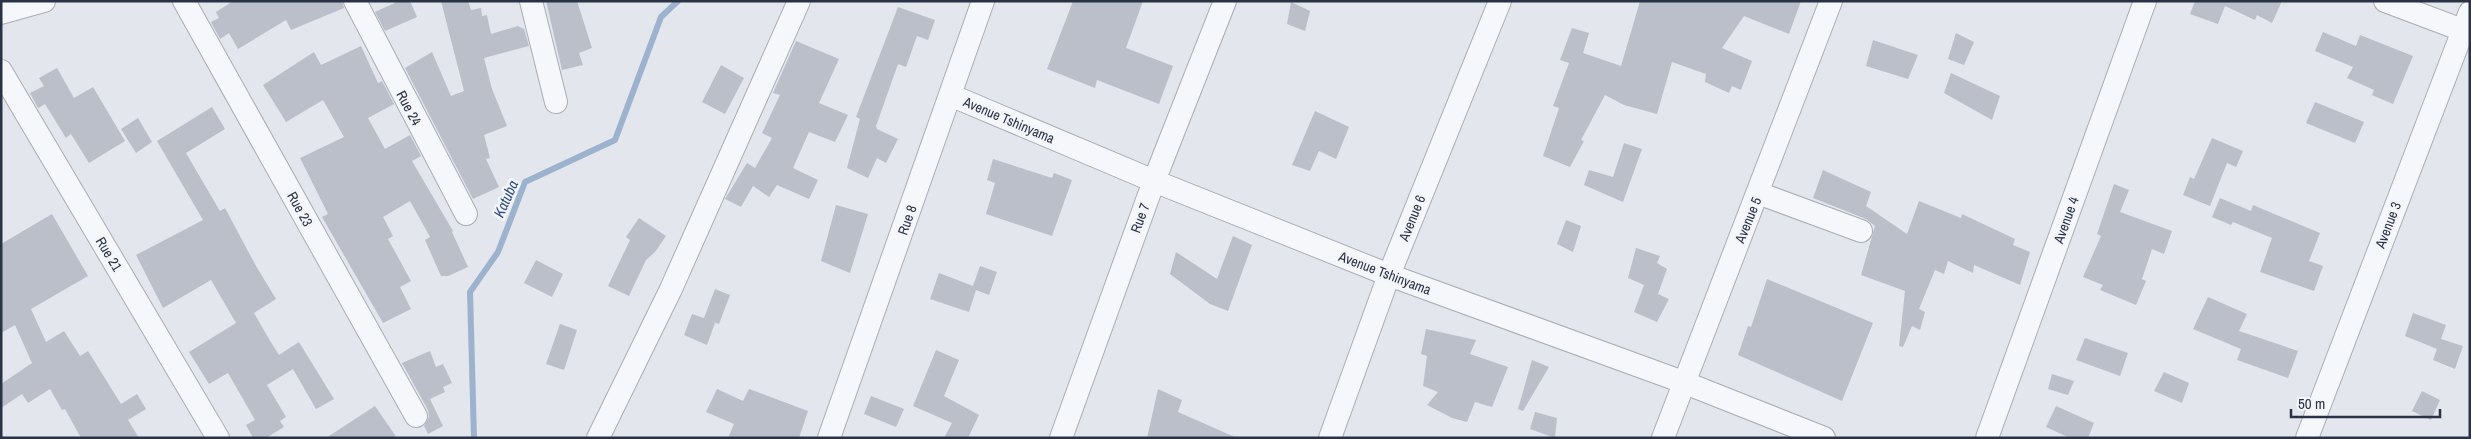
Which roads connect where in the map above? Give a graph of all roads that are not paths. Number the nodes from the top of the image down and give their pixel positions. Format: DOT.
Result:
graph roads {
  1 [pos="44,1"];
  2 [pos="184,1"];
  3 [pos="354,1"];
  4 [pos="531,1"];
  5 [pos="798,1"];
  6 [pos="983,1"];
  7 [pos="1225,1"];
  8 [pos="1500,1"];
  9 [pos="1831,1"];
  10 [pos="2145,1"];
  11 [pos="2385,1"];
  12 [pos="1,13"];
  13 [pos="2467,25"];
  14 [pos="1,71"];
  15 [pos="950,95"];
  16 [pos="556,102"];
  17 [pos="1154,181"];
  18 [pos="1758,193"];
  19 [pos="466,214"];
  20 [pos="1861,231"];
  21 [pos="1389,275"];
  22 [pos="1684,382"];
  23 [pos="416,416"];
  24 [pos="218,438"];
  25 [pos="598,438"];
  26 [pos="829,438"];
  27 [pos="1061,438"];
  28 [pos="1330,438"];
  29 [pos="1663,438"];
  30 [pos="1824,438"];
  31 [pos="1987,438"];
  32 [pos="2307,438"];
  1 -- 12 [label="street"];
  2 -- 23 [label="street, Rue 23"];
  3 -- 19 [label="street, Rue 24"];
  4 -- 16 [label="street"];
  5 -- 25 [label="street"];
  6 -- 15 [label="street, Rue 8"];
  7 -- 17 [label="street, Rue 7"];
  8 -- 21 [label="street, Avenue 6"];
  9 -- 18 [label="street, Avenue 5"];
  10 -- 31 [label="street, Avenue 4"];
  11 -- 13 [label="street"];
  13 -- 32 [label="street, Avenue 3"];
  14 -- 24 [label="street, Rue 21"];
  15 -- 17 [label="street, Avenue Tshinyama"];
  15 -- 26 [label="street, Rue 8"];
  17 -- 21 [label="street, Avenue Tshinyama"];
  17 -- 27 [label="street, Rue 7"];
  18 -- 20 [label="street"];
  18 -- 22 [label="street, Avenue 5"];
  21 -- 22 [label="street, Avenue Tshinyama"];
  21 -- 28 [label="street, Avenue 6"];
  22 -- 29 [label="street, Avenue 5"];
  22 -- 30 [label="street, Avenue Tshinyama"];
}
